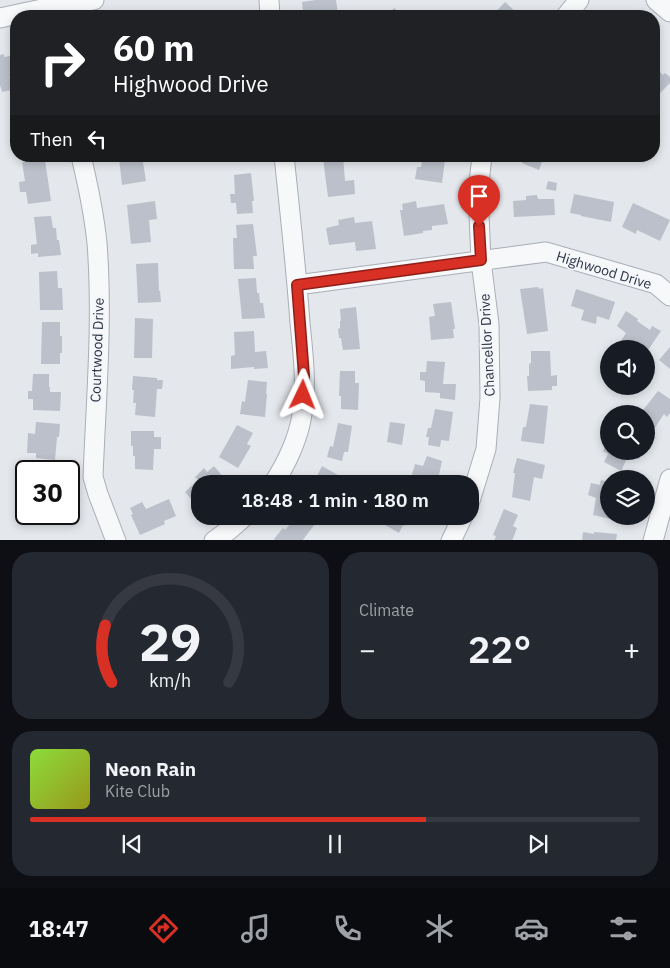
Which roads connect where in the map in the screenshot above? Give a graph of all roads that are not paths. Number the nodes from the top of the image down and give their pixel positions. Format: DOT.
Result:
graph roads {
  1 [pos="94,0"];
  2 [pos="579,0"];
  3 [pos="656,0"];
  4 [pos="47,8"];
  5 [pos="571,10"];
  6 [pos="670,12"];
  7 [pos="83,162"];
  8 [pos="285,162"];
  9 [pos="481,162"];
  10 [pos="481,260"];
  11 [pos="297,285"];
  12 [pos="670,296"];
  13 [pos="278,475"];
  14 [pos="478,475"];
  15 [pos="670,480"];
  16 [pos="234,525"];
  17 [pos="458,525"];
  18 [pos="116,540"];
  19 [pos="214,540"];
  20 [pos="451,540"];
  21 [pos="653,540"];
  1 -- 4 [label="street"];
  2 -- 5 [label="street"];
  3 -- 6 [label="street"];
  7 -- 18 [label="street, Courtwood Drive"];
  8 -- 11 [label="street"];
  9 -- 10 [label="street, Chancellor Drive"];
  10 -- 11 [label="street, Highwood Drive"];
  10 -- 12 [label="street, Highwood Drive"];
  10 -- 14 [label="street, Chancellor Drive"];
  11 -- 13 [label="street"];
  15 -- 21 [label="street"];
  16 -- 19 [label="street"];
  17 -- 20 [label="street"];
}
